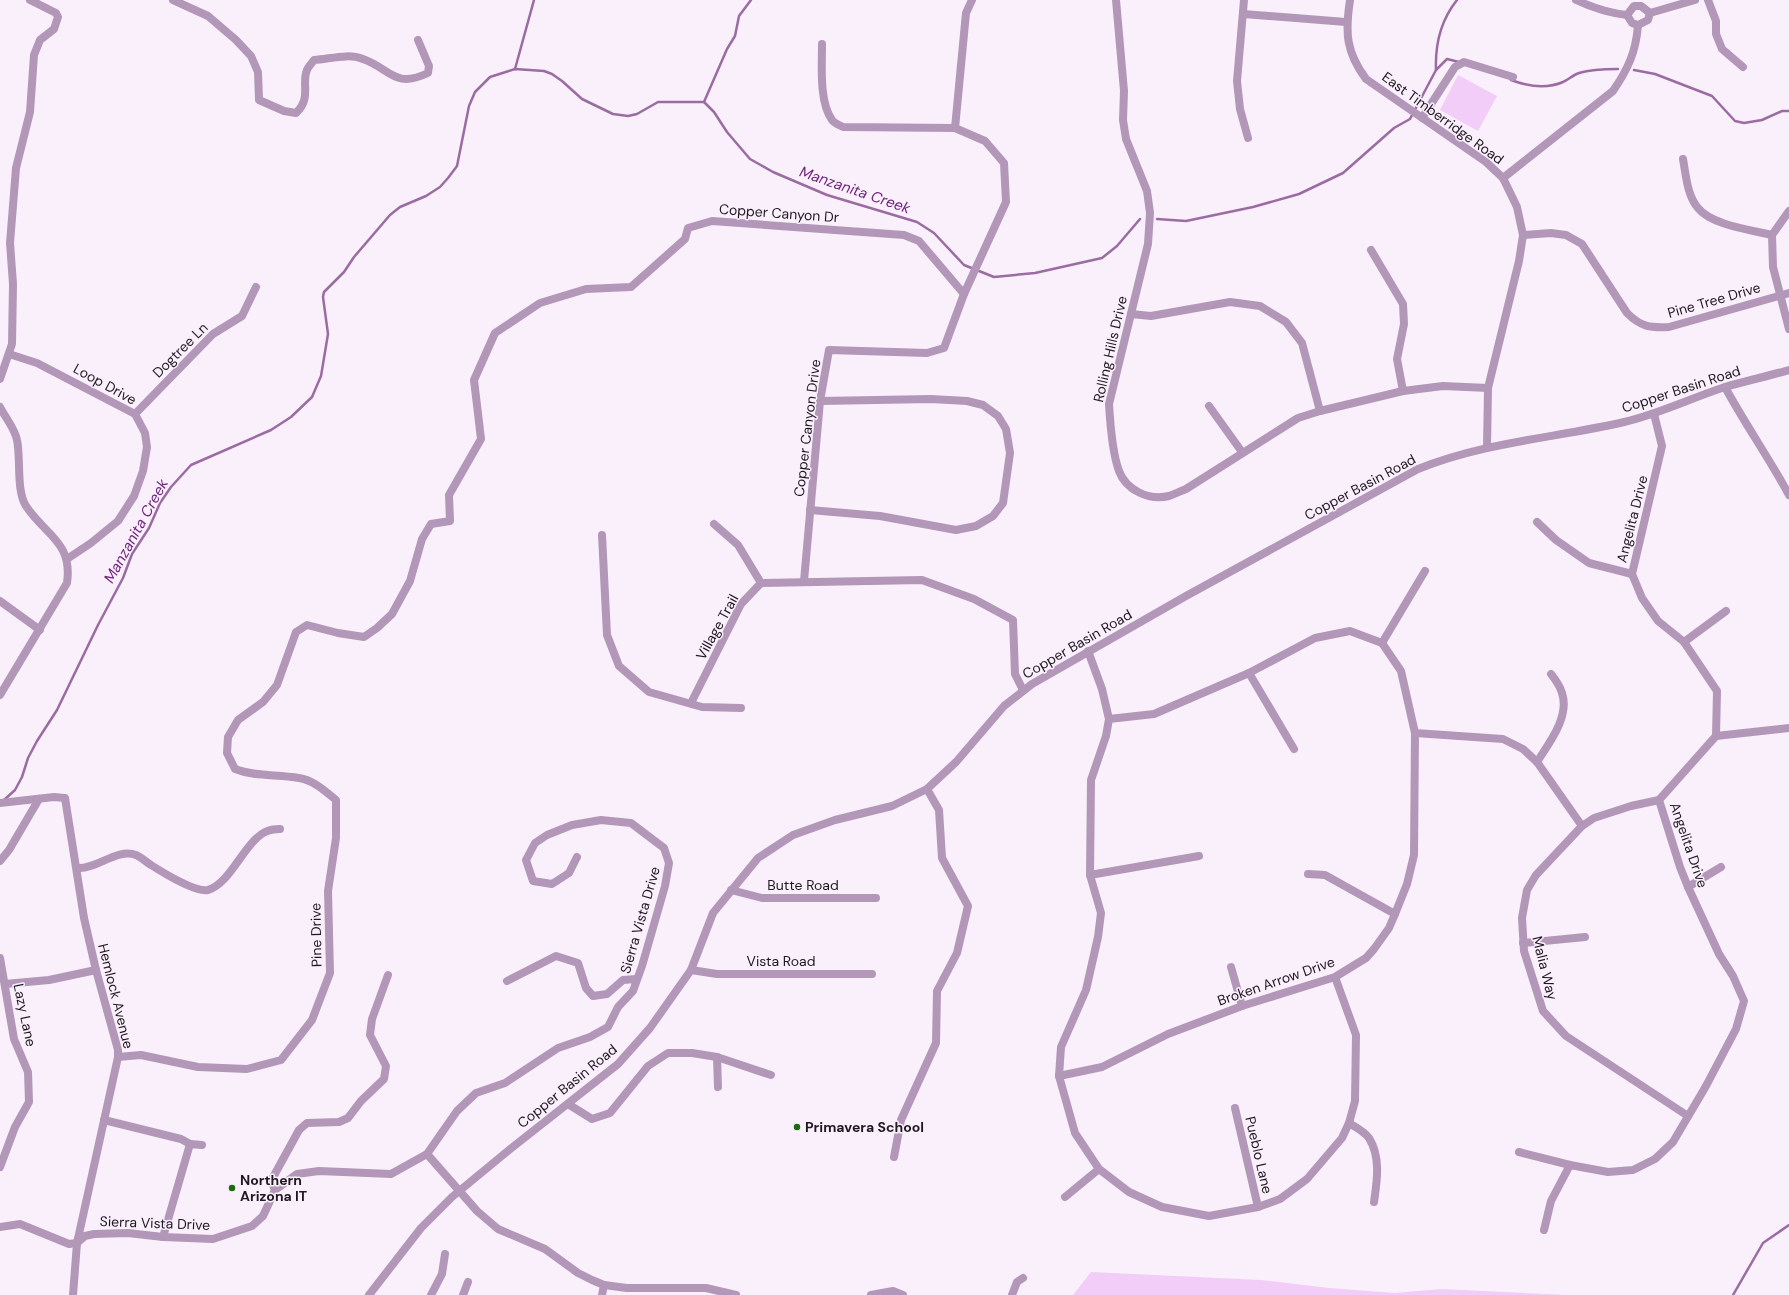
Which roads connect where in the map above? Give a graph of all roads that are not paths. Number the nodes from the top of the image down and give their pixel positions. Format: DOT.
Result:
graph roads {
  1 [pos="30,0"];
  2 [pos="173,0"];
  3 [pos="972,0"];
  4 [pos="1116,0"];
  5 [pos="1244,0"];
  6 [pos="1350,0"];
  7 [pos="1576,0"];
  8 [pos="1695,0"];
  9 [pos="1708,0"];
  10 [pos="1650,13"];
  11 [pos="1243,14"];
  12 [pos="1627,15"];
  13 [pos="1346,22"];
  14 [pos="1638,25"];
  15 [pos="418,40"];
  16 [pos="822,44"];
  17 [pos="1743,67"];
  18 [pos="1513,77"];
  19 [pos="1420,116"];
  20 [pos="955,128"];
  21 [pos="1248,138"];
  22 [pos="1683,159"];
  23 [pos="1503,178"];
  24 [pos="1789,211"];
  25 [pos="1523,235"];
  26 [pos="1772,235"];
  27 [pos="1371,250"];
  28 [pos="256,287"];
  29 [pos="1789,293"];
  30 [pos="964,294"];
  31 [pos="1780,295"];
  32 [pos="1131,314"];
  33 [pos="1789,329"];
  34 [pos="9,354"];
  35 [pos="1789,370"];
  36 [pos="0,379"];
  37 [pos="1725,387"];
  38 [pos="1488,388"];
  39 [pos="1403,391"];
  40 [pos="820,401"];
  41 [pos="1208,406"];
  42 [pos="0,407"];
  43 [pos="1320,411"];
  44 [pos="135,414"];
  45 [pos="1654,414"];
  46 [pos="1488,447"];
  47 [pos="1242,452"];
  48 [pos="1789,495"];
  49 [pos="810,510"];
  50 [pos="1537,522"];
  51 [pos="714,524"];
  52 [pos="602,535"];
  53 [pos="67,559"];
  54 [pos="1425,571"];
  55 [pos="1632,574"];
  56 [pos="804,581"];
  57 [pos="761,583"];
  58 [pos="0,601"];
  59 [pos="1726,611"];
  60 [pos="40,630"];
  61 [pos="1684,642"];
  62 [pos="1382,643"];
  63 [pos="1088,651"];
  64 [pos="1249,673"];
  65 [pos="1551,674"];
  66 [pos="1023,690"];
  67 [pos="0,694"];
  68 [pos="691,703"];
  69 [pos="741,708"];
  70 [pos="1109,719"];
  71 [pos="1789,728"];
  72 [pos="1415,734"];
  73 [pos="1716,736"];
  74 [pos="1294,749"];
  75 [pos="1537,762"];
  76 [pos="927,789"];
  77 [pos="39,799"];
  78 [pos="336,800"];
  79 [pos="1659,800"];
  80 [pos="0,803"];
  81 [pos="1582,826"];
  82 [pos="280,828"];
  83 [pos="1199,856"];
  84 [pos="577,857"];
  85 [pos="0,861"];
  86 [pos="1721,867"];
  87 [pos="78,868"];
  88 [pos="1308,874"];
  89 [pos="1090,875"];
  90 [pos="1688,887"];
  91 [pos="732,890"];
  92 [pos="876,898"];
  93 [pos="1395,914"];
  94 [pos="1585,937"];
  95 [pos="1523,943"];
  96 [pos="0,958"];
  97 [pos="1231,967"];
  98 [pos="96,970"];
  99 [pos="691,970"];
  100 [pos="872,974"];
  101 [pos="388,975"];
  102 [pos="1335,977"];
  103 [pos="636,979"];
  104 [pos="507,981"];
  105 [pos="5,984"];
  106 [pos="1242,1006"];
  107 [pos="118,1057"];
  108 [pos="717,1057"];
  109 [pos="771,1075"];
  110 [pos="1059,1076"];
  111 [pos="718,1087"];
  112 [pos="568,1104"];
  113 [pos="1235,1108"];
  114 [pos="1688,1116"];
  115 [pos="104,1120"];
  116 [pos="1350,1123"];
  117 [pos="190,1144"];
  118 [pos="202,1145"];
  119 [pos="1519,1152"];
  120 [pos="427,1154"];
  121 [pos="894,1157"];
  122 [pos="1570,1165"];
  123 [pos="0,1167"];
  124 [pos="1099,1169"];
  125 [pos="275,1190"];
  126 [pos="461,1191"];
  127 [pos="1065,1197"];
  128 [pos="1374,1202"];
  129 [pos="1258,1207"];
  130 [pos="0,1227"];
  131 [pos="1544,1230"];
  132 [pos="164,1237"];
  133 [pos="77,1243"];
  134 [pos="445,1254"];
  135 [pos="1023,1278"];
  136 [pos="468,1282"];
  137 [pos="604,1285"];
  138 [pos="73,1295"];
  139 [pos="369,1295"];
  140 [pos="430,1295"];
  141 [pos="463,1295"];
  142 [pos="602,1295"];
  143 [pos="736,1295"];
  144 [pos="871,1295"];
  145 [pos="903,1295"];
  146 [pos="1012,1295"];
  1 -- 34 [label="street"];
  2 -- 15 [label="street"];
  3 -- 20 [label="street"];
  4 -- 32 [label="street, Rolling Hills Drive"];
  5 -- 11 [label="street"];
  6 -- 13 [label="street, East Timberridge Road"];
  7 -- 12 [label="street"];
  8 -- 10 [label="street"];
  9 -- 17 [label="street"];
  10 -- 12 [label="street"];
  10 -- 14 [label="street"];
  11 -- 13 [label="street"];
  11 -- 21 [label="street"];
  12 -- 14 [label="street"];
  13 -- 19 [label="street, East Timberridge Road"];
  14 -- 23 [label="street"];
  16 -- 20 [label="street"];
  18 -- 19 [label="street"];
  19 -- 23 [label="street, East Timberridge Road"];
  20 -- 30 [label="street, Copper Canyon Drive"];
  22 -- 26 [label="street"];
  23 -- 25 [label="street, East Timberridge Road"];
  24 -- 26 [label="street"];
  25 -- 31 [label="street, Pine Tree Drive"];
  25 -- 38 [label="street, East Timberridge Road"];
  26 -- 31 [label="street"];
  27 -- 39 [label="street"];
  28 -- 44 [label="street, Dogtree Ln"];
  29 -- 31 [label="street, Pine Tree Drive"];
  30 -- 40 [label="street, Copper Canyon Drive"];
  30 -- 78 [label="street, Copper Canyon Dr"];
  31 -- 33 [label="street"];
  32 -- 43 [label="street"];
  32 -- 47 [label="street, Rolling Hills Drive"];
  34 -- 36 [label="street"];
  34 -- 44 [label="street, Loop Drive"];
  35 -- 37 [label="street, Copper Basin Road"];
  37 -- 45 [label="street, Copper Basin Road"];
  37 -- 48 [label="street"];
  38 -- 39 [label="street, Rolling Hills Drive"];
  38 -- 46 [label="street, East Timberridge Road"];
  39 -- 43 [label="street, Rolling Hills Drive"];
  40 -- 49 [label="street, Copper Canyon Drive"];
  40 -- 49 [label="street"];
  41 -- 47 [label="street"];
  42 -- 53 [label="street"];
  43 -- 47 [label="street, Rolling Hills Drive"];
  44 -- 53 [label="street, Loop Drive"];
  45 -- 46 [label="street, Copper Basin Road"];
  45 -- 55 [label="street, Angelita Drive"];
  46 -- 63 [label="street, Copper Basin Road"];
  49 -- 56 [label="street, Copper Canyon Drive"];
  50 -- 55 [label="street"];
  51 -- 57 [label="street"];
  52 -- 68 [label="street"];
  53 -- 60 [label="street"];
  54 -- 62 [label="street"];
  55 -- 61 [label="street, Angelita Drive"];
  56 -- 57 [label="street"];
  56 -- 66 [label="street"];
  57 -- 68 [label="street, Village Trail"];
  58 -- 60 [label="street"];
  59 -- 61 [label="street"];
  60 -- 67 [label="street"];
  61 -- 73 [label="street, Angelita Drive"];
  62 -- 64 [label="street"];
  62 -- 72 [label="street, Broken Arrow Drive"];
  63 -- 66 [label="street, Copper Basin Road"];
  63 -- 70 [label="street"];
  64 -- 70 [label="street"];
  64 -- 74 [label="street"];
  65 -- 75 [label="street"];
  66 -- 76 [label="street, Copper Basin Road"];
  68 -- 69 [label="street"];
  70 -- 89 [label="street"];
  71 -- 73 [label="street"];
  72 -- 75 [label="street"];
  72 -- 93 [label="street, Broken Arrow Drive"];
  73 -- 79 [label="street, Angelita Drive"];
  75 -- 81 [label="street"];
  76 -- 91 [label="street, Copper Basin Road"];
  76 -- 121 [label="street"];
  77 -- 80 [label="street"];
  77 -- 85 [label="street"];
  77 -- 87 [label="street, Hemlock Avenue"];
  78 -- 107 [label="street, Pine Drive"];
  79 -- 81 [label="street, Malia Way"];
  79 -- 90 [label="street, Angelita Drive"];
  81 -- 95 [label="street, Malia Way"];
  82 -- 87 [label="street"];
  83 -- 89 [label="street"];
  84 -- 103 [label="street, Sierra Vista Drive"];
  86 -- 90 [label="street"];
  87 -- 98 [label="street, Hemlock Avenue"];
  88 -- 93 [label="street"];
  89 -- 110 [label="street"];
  90 -- 114 [label="street, Angelita Drive"];
  91 -- 92 [label="street, Butte Road"];
  91 -- 99 [label="street, Copper Basin Road"];
  93 -- 102 [label="street, Broken Arrow Drive"];
  94 -- 95 [label="street"];
  95 -- 114 [label="street, Malia Way"];
  96 -- 105 [label="street, Lazy Lane"];
  97 -- 106 [label="street"];
  98 -- 105 [label="street"];
  98 -- 107 [label="street, Hemlock Avenue"];
  99 -- 100 [label="street, Vista Road"];
  99 -- 112 [label="street, Copper Basin Road"];
  101 -- 125 [label="street"];
  102 -- 106 [label="street, Broken Arrow Drive"];
  102 -- 116 [label="street"];
  103 -- 104 [label="street"];
  103 -- 120 [label="street, Sierra Vista Drive"];
  105 -- 123 [label="street, Lazy Lane"];
  106 -- 110 [label="street, Broken Arrow Drive"];
  107 -- 115 [label="street, Hemlock Avenue"];
  108 -- 109 [label="street"];
  108 -- 111 [label="street"];
  108 -- 112 [label="street"];
  110 -- 124 [label="street"];
  112 -- 126 [label="street, Copper Basin Road"];
  113 -- 129 [label="street, Pueblo Lane"];
  114 -- 122 [label="street, Angelita Drive"];
  115 -- 117 [label="street"];
  115 -- 133 [label="street, Hemlock Avenue"];
  116 -- 128 [label="street"];
  116 -- 129 [label="street"];
  117 -- 118 [label="street"];
  117 -- 132 [label="street"];
  119 -- 122 [label="street"];
  120 -- 125 [label="street, Sierra Vista Drive"];
  120 -- 126 [label="street"];
  122 -- 131 [label="street"];
  124 -- 127 [label="street"];
  124 -- 129 [label="street"];
  125 -- 132 [label="street, Sierra Vista Drive"];
  126 -- 137 [label="street"];
  126 -- 139 [label="street, Copper Basin Road"];
  130 -- 133 [label="street"];
  132 -- 133 [label="street, Sierra Vista Drive"];
  133 -- 138 [label="street, Hemlock Avenue"];
  134 -- 140 [label="street"];
  135 -- 146 [label="street"];
  136 -- 141 [label="street"];
  137 -- 142 [label="street"];
  137 -- 143 [label="street"];
  144 -- 145 [label="street"];
}
